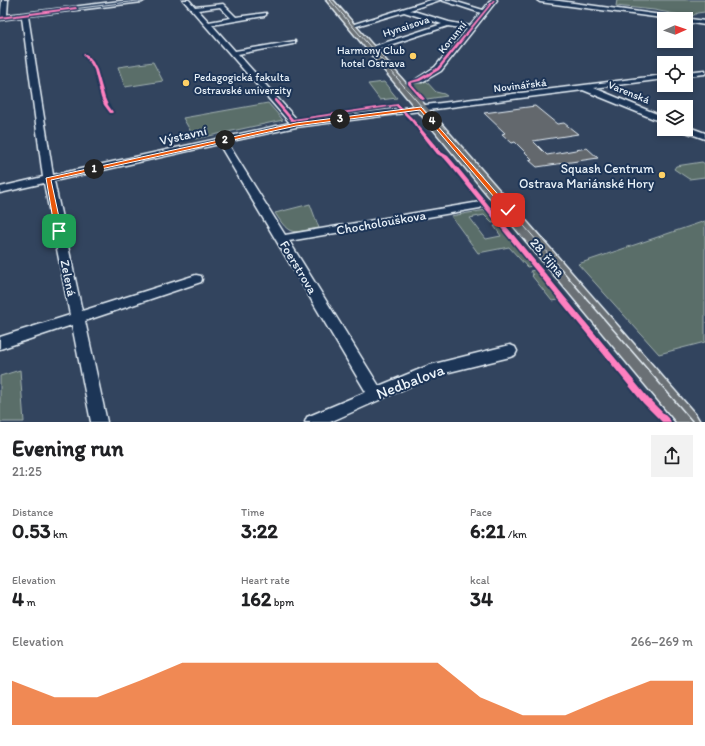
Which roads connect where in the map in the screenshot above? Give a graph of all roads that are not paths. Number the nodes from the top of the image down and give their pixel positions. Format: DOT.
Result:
graph roads {
  1 [pos="5,0"];
  2 [pos="73,0"];
  3 [pos="140,0"];
  4 [pos="186,0"];
  5 [pos="328,0"];
  6 [pos="437,0"];
  7 [pos="444,0"];
  8 [pos="494,0"];
  9 [pos="540,0"];
  10 [pos="76,8"];
  11 [pos="194,8"];
  12 [pos="404,10"];
  13 [pos="485,12"];
  14 [pos="264,14"];
  15 [pos="25,15"];
  16 [pos="657,15"];
  17 [pos="2,17"];
  18 [pos="236,20"];
  19 [pos="693,21"];
  20 [pos="705,23"];
  21 [pos="208,24"];
  22 [pos="448,24"];
  23 [pos="351,26"];
  24 [pos="472,28"];
  25 [pos="293,42"];
  26 [pos="371,49"];
  27 [pos="234,52"];
  28 [pos="705,72"];
  29 [pos="693,73"];
  30 [pos="657,78"];
  31 [pos="419,80"];
  32 [pos="622,82"];
  33 [pos="584,88"];
  34 [pos="421,108"];
  35 [pos="657,116"];
  36 [pos="657,116"];
  37 [pos="294,122"];
  38 [pos="693,132"];
  39 [pos="705,136"];
  40 [pos="222,141"];
  41 [pos="48,179"];
  42 [pos="0,190"];
  43 [pos="480,205"];
  44 [pos="282,239"];
  45 [pos="196,279"];
  46 [pos="77,318"];
  47 [pos="0,343"];
  48 [pos="510,351"];
  49 [pos="376,394"];
  50 [pos="99,422"];
  51 [pos="313,422"];
  52 [pos="689,422"];
  1 -- 17 [label="street"];
  2 -- 10 [label="street"];
  3 -- 10 [label="street"];
  4 -- 11 [label="street"];
  5 -- 23 [label="main road, 28. října"];
  6 -- 12 [label="street"];
  7 -- 13 [label="street"];
  8 -- 13 [label="street, Korunní"];
  9 -- 16 [label="street"];
  10 -- 15 [label="street"];
  11 -- 18 [label="street"];
  11 -- 21 [label="street"];
  12 -- 22 [label="street"];
  12 -- 23 [label="street"];
  13 -- 24 [label="street, Korunní"];
  14 -- 18 [label="street"];
  15 -- 17 [label="street"];
  15 -- 41 [label="street, Zelená"];
  18 -- 21 [label="street"];
  19 -- 20 [label="street"];
  21 -- 27 [label="street"];
  22 -- 24 [label="street"];
  22 -- 26 [label="street, Hynaisova"];
  23 -- 26 [label="main road, 28. října"];
  24 -- 31 [label="street, Korunní"];
  25 -- 27 [label="street"];
  26 -- 34 [label="main road, 28. října"];
  27 -- 37 [label="street"];
  28 -- 29 [label="street"];
  30 -- 32 [label="street, Novinářská"];
  32 -- 33 [label="street, Novinářská"];
  32 -- 35 [label="street"];
  33 -- 34 [label="street, Novinářská"];
  33 -- 36 [label="street, Varenská"];
  34 -- 37 [label="street, Výstavní"];
  34 -- 52 [label="main road, 28. října"];
  37 -- 40 [label="street, Výstavní"];
  38 -- 39 [label="street"];
  40 -- 41 [label="street, Výstavní"];
  40 -- 44 [label="street, Foerstrova"];
  41 -- 42 [label="street, Výstavní"];
  41 -- 46 [label="street, Zelená"];
  43 -- 44 [label="street, Chocholouškova"];
  44 -- 49 [label="street, Foerstrova"];
  45 -- 46 [label="street"];
  46 -- 47 [label="street"];
  46 -- 50 [label="street, Zelená"];
  48 -- 49 [label="street, Nedbalova"];
  49 -- 51 [label="street, Nedbalova"];
}
